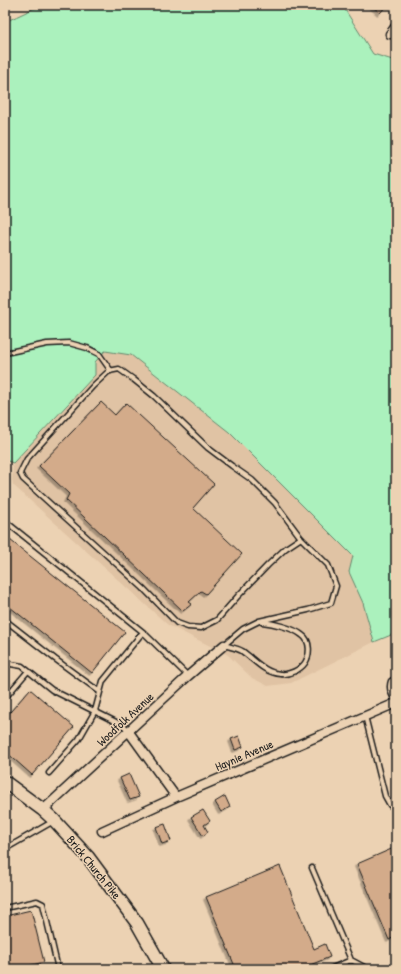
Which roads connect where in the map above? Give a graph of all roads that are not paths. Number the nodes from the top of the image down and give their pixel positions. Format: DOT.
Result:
graph roads {
  1 [pos="396,26"];
  2 [pos="390,34"];
  3 [pos="5,352"];
  4 [pos="111,371"];
  5 [pos="5,521"];
  6 [pos="301,538"];
  7 [pos="5,620"];
  8 [pos="259,621"];
  9 [pos="143,632"];
  10 [pos="224,645"];
  11 [pos="5,663"];
  12 [pos="28,671"];
  13 [pos="188,676"];
  14 [pos="396,678"];
  15 [pos="100,692"];
  16 [pos="5,698"];
  17 [pos="396,703"];
  18 [pos="95,711"];
  19 [pos="365,716"];
  20 [pos="129,732"];
  21 [pos="49,773"];
  22 [pos="5,782"];
  23 [pos="176,797"];
  24 [pos="396,809"];
  25 [pos="43,810"];
  26 [pos="54,820"];
  27 [pos="102,831"];
  28 [pos="5,849"];
  29 [pos="312,868"];
  30 [pos="5,908"];
  31 [pos="351,960"];
  32 [pos="58,969"];
  33 [pos="162,969"];
  34 [pos="330,969"];
  35 [pos="368,969"];
  1 -- 2 [label="street"];
  3 -- 4 [label="lane"];
  4 -- 6 [label="lane"];
  4 -- 6 [label="lane"];
  5 -- 9 [label="lane"];
  6 -- 8 [label="lane"];
  7 -- 15 [label="lane"];
  8 -- 10 [label="lane"];
  8 -- 10 [label="lane"];
  9 -- 13 [label="lane"];
  9 -- 15 [label="lane"];
  10 -- 13 [label="street, Woodfolk Avenue"];
  11 -- 12 [label="lane"];
  12 -- 16 [label="lane"];
  12 -- 18 [label="lane"];
  13 -- 20 [label="street, Woodfolk Avenue"];
  14 -- 17 [label="lane"];
  15 -- 18 [label="lane"];
  17 -- 19 [label="street, Haynie Avenue"];
  18 -- 20 [label="lane"];
  18 -- 21 [label="lane"];
  19 -- 23 [label="street, Haynie Avenue"];
  19 -- 24 [label="lane"];
  20 -- 23 [label="street"];
  20 -- 25 [label="street, Woodfolk Avenue"];
  22 -- 25 [label="main road, Brick Church Pike"];
  23 -- 27 [label="street, Haynie Avenue"];
  25 -- 26 [label="main road, Brick Church Pike"];
  26 -- 28 [label="lane"];
  26 -- 33 [label="main road, Brick Church Pike"];
  29 -- 31 [label="lane"];
  30 -- 32 [label="lane"];
  31 -- 34 [label="lane"];
  31 -- 35 [label="lane"];
}
